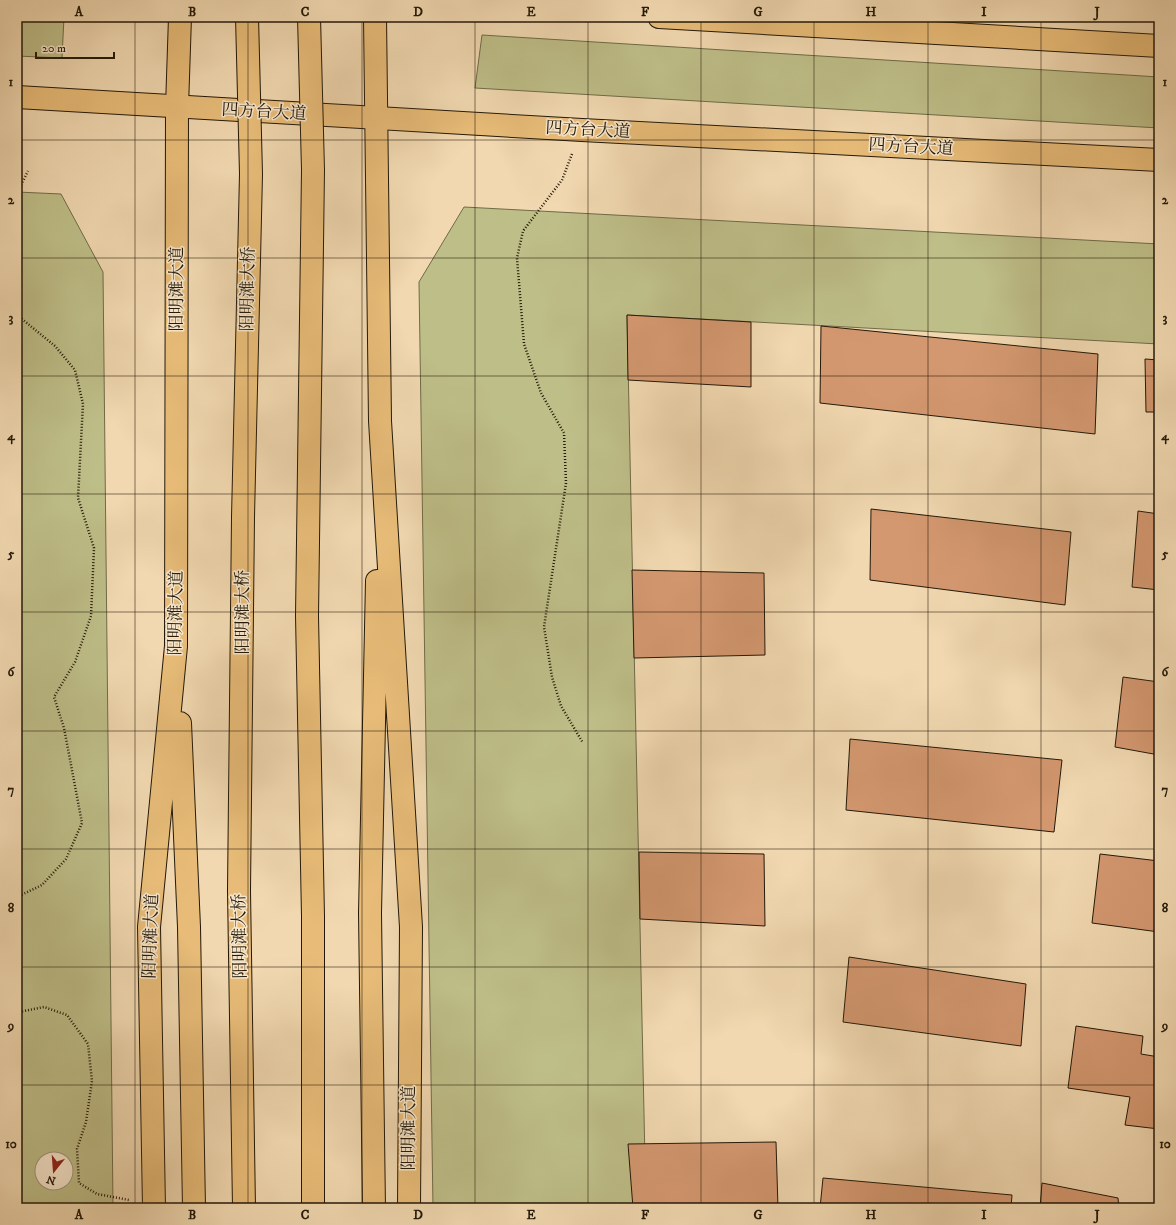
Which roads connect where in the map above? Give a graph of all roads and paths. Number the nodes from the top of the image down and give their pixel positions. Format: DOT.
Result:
graph roads {
  1 [pos="180,17"];
  2 [pos="246,17"];
  3 [pos="309,17"];
  4 [pos="374,17"];
  5 [pos="659,17"];
  6 [pos="1159,46"];
  7 [pos="17,97"];
  8 [pos="178,107"];
  9 [pos="375,118"];
  10 [pos="582,130"];
  11 [pos="1159,160"];
  12 [pos="28,171"];
  13 [pos="17,193"];
  14 [pos="17,315"];
  15 [pos="380,421"];
  16 [pos="176,646"];
  17 [pos="583,743"];
  18 [pos="17,896"];
  19 [pos="17,1014"];
  20 [pos="154,1206"];
  21 [pos="194,1208"];
  22 [pos="244,1208"];
  23 [pos="313,1208"];
  24 [pos="374,1208"];
  25 [pos="409,1208"];
  1 -- 8 [label="main road, 阳明滩大道"];
  2 -- 22 [label="main road, 阳明滩大桥, bridge"];
  3 -- 23 [label="main road, bridge"];
  4 -- 9 [label="main road, 阳明滩大道"];
  5 -- 6 [label="main road"];
  7 -- 8 [label="main road, 四方台大道"];
  8 -- 9 [label="main road, 四方台大道"];
  8 -- 16 [label="main road, 阳明滩大道"];
  9 -- 10 [label="main road, 四方台大道"];
  9 -- 15 [label="main road, 阳明滩大道"];
  10 -- 11 [label="main road, 四方台大道"];
  10 -- 17 [label="path"];
  12 -- 13 [label="path"];
  14 -- 18 [label="path"];
  15 -- 24 [label="main road"];
  15 -- 25 [label="main road, 阳明滩大道"];
  16 -- 20 [label="main road, 阳明滩大道"];
  16 -- 21 [label="main road"];
  19 -- 20 [label="path"];
}
